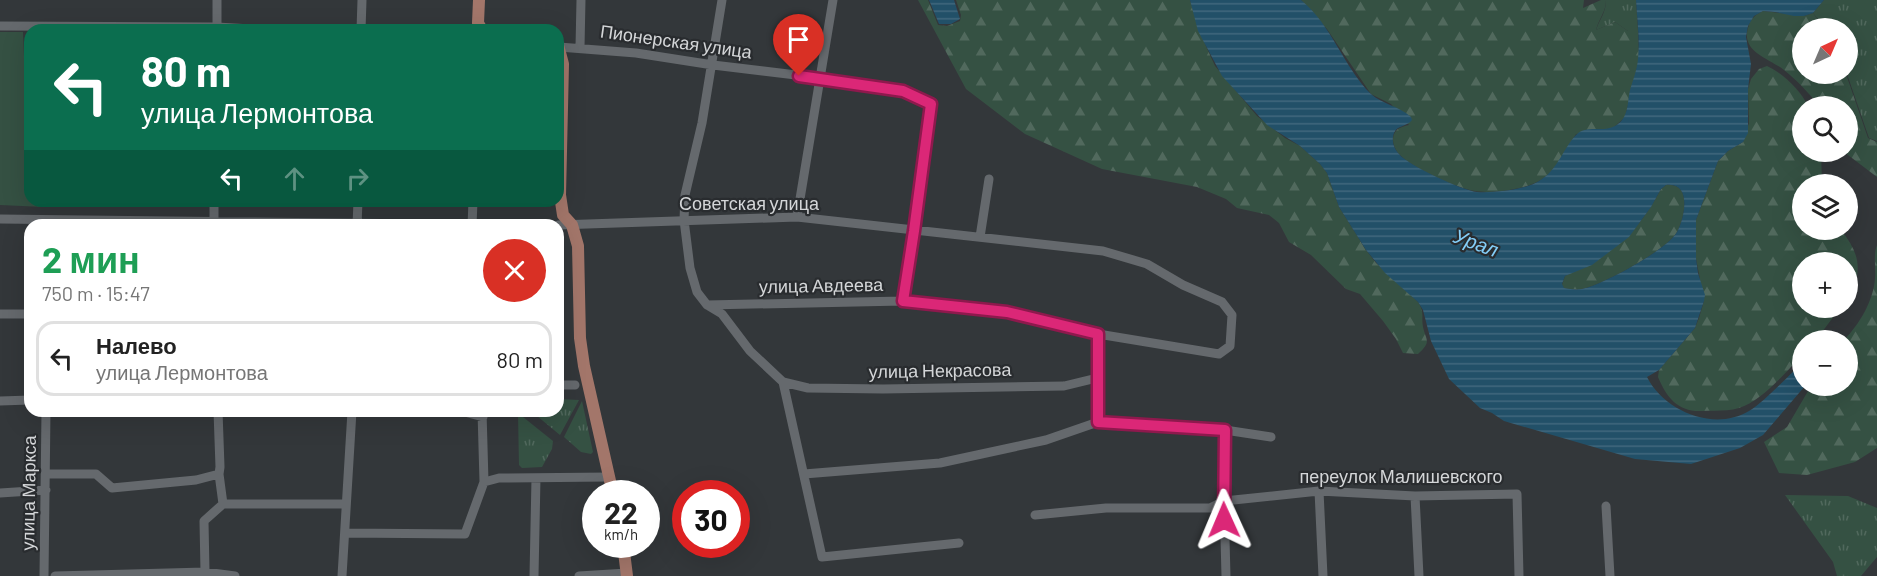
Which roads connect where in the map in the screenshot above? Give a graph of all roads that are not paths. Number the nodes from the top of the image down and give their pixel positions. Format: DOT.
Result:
graph roads {
  1 [pos="217,0"];
  2 [pos="362,0"];
  3 [pos="478,0"];
  4 [pos="581,0"];
  5 [pos="722,0"];
  6 [pos="834,0"];
  7 [pos="217,24"];
  8 [pos="361,24"];
  9 [pos="479,24"];
  10 [pos="0,26"];
  11 [pos="24,26"];
  12 [pos="564,46"];
  13 [pos="580,47"];
  14 [pos="713,65"];
  15 [pos="820,78"];
  16 [pos="989,179"];
  17 [pos="562,207"];
  18 [pos="797,217"];
  19 [pos="0,219"];
  20 [pos="684,220"];
  21 [pos="24,221"];
  22 [pos="564,225"];
  23 [pos="572,225"];
  24 [pos="914,231"];
  25 [pos="980,237"];
  26 [pos="903,301"];
  27 [pos="707,305"];
  28 [pos="0,314"];
  29 [pos="24,314"];
  30 [pos="1098,334"];
  31 [pos="1220,354"];
  32 [pos="1097,378"];
  33 [pos="783,382"];
  34 [pos="564,385"];
  35 [pos="575,385"];
  36 [pos="24,400"];
  37 [pos="0,401"];
  38 [pos="46,417"];
  39 [pos="218,417"];
  40 [pos="352,417"];
  41 [pos="482,417"];
  42 [pos="1098,422"];
  43 [pos="1225,430"];
  44 [pos="1270,437"];
  45 [pos="46,474"];
  46 [pos="219,474"];
  47 [pos="804,474"];
  48 [pos="609,477"];
  49 [pos="536,478"];
  50 [pos="610,480"];
  51 [pos="484,482"];
  52 [pos="46,490"];
  53 [pos="1319,491"];
  54 [pos="0,493"];
  55 [pos="1415,496"];
  56 [pos="1224,501"];
  57 [pos="223,504"];
  58 [pos="346,504"];
  59 [pos="1606,506"];
  60 [pos="1035,515"];
  61 [pos="345,533"];
  62 [pos="959,543"];
  63 [pos="625,558"];
  64 [pos="205,572"];
  65 [pos="140,574"];
  66 [pos="627,574"];
  67 [pos="44,576"];
  68 [pos="56,576"];
  69 [pos="235,576"];
  70 [pos="342,576"];
  71 [pos="534,576"];
  72 [pos="579,576"];
  73 [pos="1226,576"];
  74 [pos="1323,576"];
  75 [pos="1419,576"];
  76 [pos="1519,576"];
  77 [pos="1610,576"];
  1 -- 7 [label="street"];
  2 -- 8 [label="street"];
  3 -- 9 [label="main road"];
  4 -- 13 [label="street"];
  5 -- 14 [label="street"];
  6 -- 15 [label="street"];
  10 -- 11 [label="street"];
  12 -- 13 [label="street, Пионерская улица"];
  13 -- 14 [label="street, Пионерская улица"];
  14 -- 15 [label="street, Пионерская улица"];
  14 -- 20 [label="street"];
  15 -- 18 [label="street"];
  15 -- 24 [label="street, Пионерская улица"];
  16 -- 25 [label="street"];
  17 -- 23 [label="main road"];
  18 -- 20 [label="street, Советская улица"];
  18 -- 24 [label="street, Советская улица"];
  19 -- 21 [label="street"];
  20 -- 23 [label="street, Советская улица"];
  20 -- 27 [label="street"];
  22 -- 23 [label="street, Советская улица"];
  23 -- 48 [label="main road"];
  24 -- 25 [label="street, Советская улица"];
  24 -- 26 [label="street"];
  25 -- 31 [label="street, Советская улица"];
  26 -- 27 [label="street, улица Авдеева"];
  26 -- 30 [label="street, улица Авдеева"];
  27 -- 33 [label="street"];
  28 -- 29 [label="street"];
  30 -- 31 [label="street, улица Авдеева"];
  30 -- 32 [label="street"];
  32 -- 33 [label="street, улица Некрасова"];
  32 -- 42 [label="street"];
  33 -- 47 [label="street"];
  34 -- 35 [label="street"];
  36 -- 37 [label="street"];
  38 -- 45 [label="street, улица Маркса"];
  39 -- 46 [label="street"];
  40 -- 58 [label="street"];
  41 -- 51 [label="street"];
  42 -- 43 [label="street"];
  42 -- 47 [label="street"];
  43 -- 44 [label="street"];
  43 -- 56 [label="street"];
  45 -- 46 [label="street"];
  45 -- 52 [label="street, улица Маркса"];
  46 -- 57 [label="street"];
  47 -- 62 [label="street"];
  48 -- 49 [label="street"];
  48 -- 50 [label="main road"];
  49 -- 51 [label="street"];
  49 -- 71 [label="street"];
  51 -- 61 [label="street"];
  52 -- 54 [label="street"];
  52 -- 67 [label="street, улица Маркса"];
  53 -- 55 [label="street, переулок Малишевского"];
  53 -- 56 [label="street, переулок Малишевского"];
  53 -- 74 [label="street"];
  55 -- 75 [label="street"];
  55 -- 76 [label="street, переулок Малишевского"];
  56 -- 60 [label="street, переулок Малишевского"];
  56 -- 73 [label="street"];
  57 -- 58 [label="street"];
  57 -- 64 [label="street"];
  58 -- 61 [label="street"];
  59 -- 77 [label="street"];
  61 -- 70 [label="street"];
  63 -- 66 [label="main road"];
  64 -- 65 [label="street"];
  64 -- 69 [label="street"];
  65 -- 68 [label="street"];
  66 -- 72 [label="street"];
}
